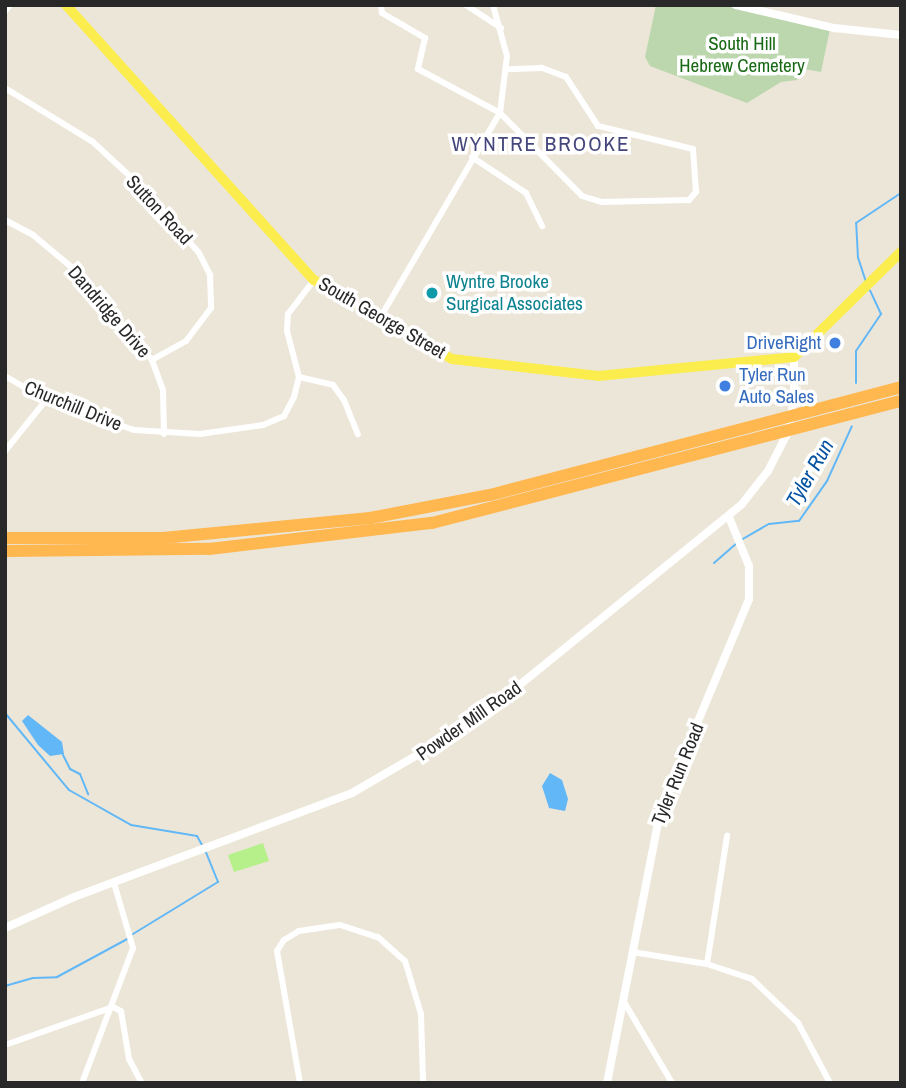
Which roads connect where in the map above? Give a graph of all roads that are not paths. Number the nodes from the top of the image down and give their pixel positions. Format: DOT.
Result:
graph roads {
  1 [pos="10,5"];
  2 [pos="66,5"];
  3 [pos="381,5"];
  4 [pos="466,5"];
  5 [pos="493,5"];
  6 [pos="736,5"];
  7 [pos="755,8"];
  8 [pos="5,11"];
  9 [pos="503,29"];
  10 [pos="901,35"];
  11 [pos="506,69"];
  12 [pos="5,88"];
  13 [pos="500,113"];
  14 [pos="472,157"];
  15 [pos="5,220"];
  16 [pos="542,226"];
  17 [pos="901,252"];
  18 [pos="314,280"];
  19 [pos="379,320"];
  20 [pos="794,357"];
  21 [pos="152,360"];
  22 [pos="5,376"];
  23 [pos="299,377"];
  24 [pos="901,387"];
  25 [pos="46,400"];
  26 [pos="901,401"];
  27 [pos="164,434"];
  28 [pos="358,434"];
  29 [pos="5,451"];
  30 [pos="729,517"];
  31 [pos="5,538"];
  32 [pos="5,551"];
  33 [pos="727,836"];
  34 [pos="114,883"];
  35 [pos="5,928"];
  36 [pos="632,952"];
  37 [pos="707,964"];
  38 [pos="623,1000"];
  39 [pos="113,1007"];
  40 [pos="5,1045"];
  41 [pos="82,1083"];
  42 [pos="142,1083"];
  43 [pos="300,1083"];
  44 [pos="423,1083"];
  45 [pos="607,1083"];
  46 [pos="673,1083"];
  47 [pos="830,1083"];
  1 -- 8 [label="street"];
  2 -- 18 [label="main road, South George Street"];
  3 -- 13 [label="street"];
  4 -- 9 [label="street"];
  5 -- 9 [label="street"];
  6 -- 7 [label="street"];
  7 -- 10 [label="street"];
  9 -- 11 [label="street"];
  11 -- 13 [label="street"];
  11 -- 13 [label="street"];
  12 -- 21 [label="street, Sutton Road"];
  13 -- 14 [label="street"];
  14 -- 16 [label="street"];
  14 -- 19 [label="street"];
  15 -- 21 [label="street, Dandridge Drive"];
  17 -- 20 [label="main road"];
  18 -- 19 [label="main road, South George Street"];
  18 -- 23 [label="street"];
  19 -- 20 [label="main road, South George Street"];
  20 -- 30 [label="street, Powder Mill Road"];
  21 -- 27 [label="street, Dandridge Drive"];
  22 -- 25 [label="street, Churchill Drive"];
  23 -- 27 [label="street, Churchill Drive"];
  23 -- 28 [label="street"];
  24 -- 31 [label="highway"];
  25 -- 27 [label="street, Churchill Drive"];
  25 -- 29 [label="street"];
  26 -- 32 [label="highway"];
  30 -- 34 [label="street, Powder Mill Road"];
  30 -- 36 [label="street, Tyler Run Road"];
  33 -- 37 [label="street"];
  34 -- 35 [label="street, Powder Mill Road"];
  34 -- 39 [label="street"];
  36 -- 37 [label="street"];
  36 -- 38 [label="street, Tyler Run Road"];
  37 -- 47 [label="street"];
  38 -- 45 [label="street, Tyler Run Road"];
  38 -- 46 [label="street"];
  39 -- 40 [label="street"];
  39 -- 41 [label="street"];
  39 -- 42 [label="street"];
  43 -- 44 [label="street"];
}
